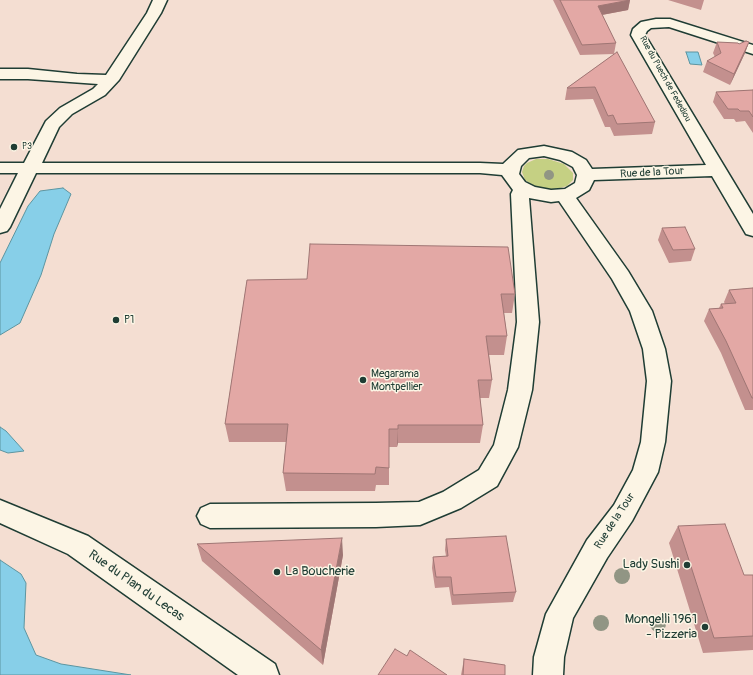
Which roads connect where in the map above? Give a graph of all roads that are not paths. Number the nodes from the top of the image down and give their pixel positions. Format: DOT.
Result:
graph roads {
  1 [pos="160,0"];
  2 [pos="753,50"];
  3 [pos="0,74"];
  4 [pos="77,79"];
  5 [pos="111,80"];
  6 [pos="66,110"];
  7 [pos="0,168"];
  8 [pos="29,168"];
  9 [pos="510,170"];
  10 [pos="717,170"];
  11 [pos="586,175"];
  12 [pos="524,189"];
  13 [pos="564,195"];
  14 [pos="0,227"];
  15 [pos="753,230"];
  16 [pos="0,511"];
  17 [pos="210,516"];
  18 [pos="264,675"];
  19 [pos="548,675"];
  1 -- 5 [label="street"];
  2 -- 10 [label="street, Rue du Puech de Fedediou"];
  3 -- 4 [label="street"];
  4 -- 5 [label="street"];
  4 -- 6 [label="street"];
  5 -- 6 [label="street"];
  6 -- 8 [label="street"];
  7 -- 8 [label="street"];
  8 -- 9 [label="street"];
  8 -- 14 [label="street"];
  9 -- 11 [label="street"];
  9 -- 12 [label="street"];
  10 -- 11 [label="street, Rue de la Tour"];
  10 -- 15 [label="street, Rue du Puech de Fedediou"];
  11 -- 13 [label="street"];
  12 -- 13 [label="street"];
  12 -- 17 [label="street"];
  13 -- 19 [label="street, Rue de la Tour"];
  16 -- 18 [label="street, Rue du Plan du Lecas"];
}
